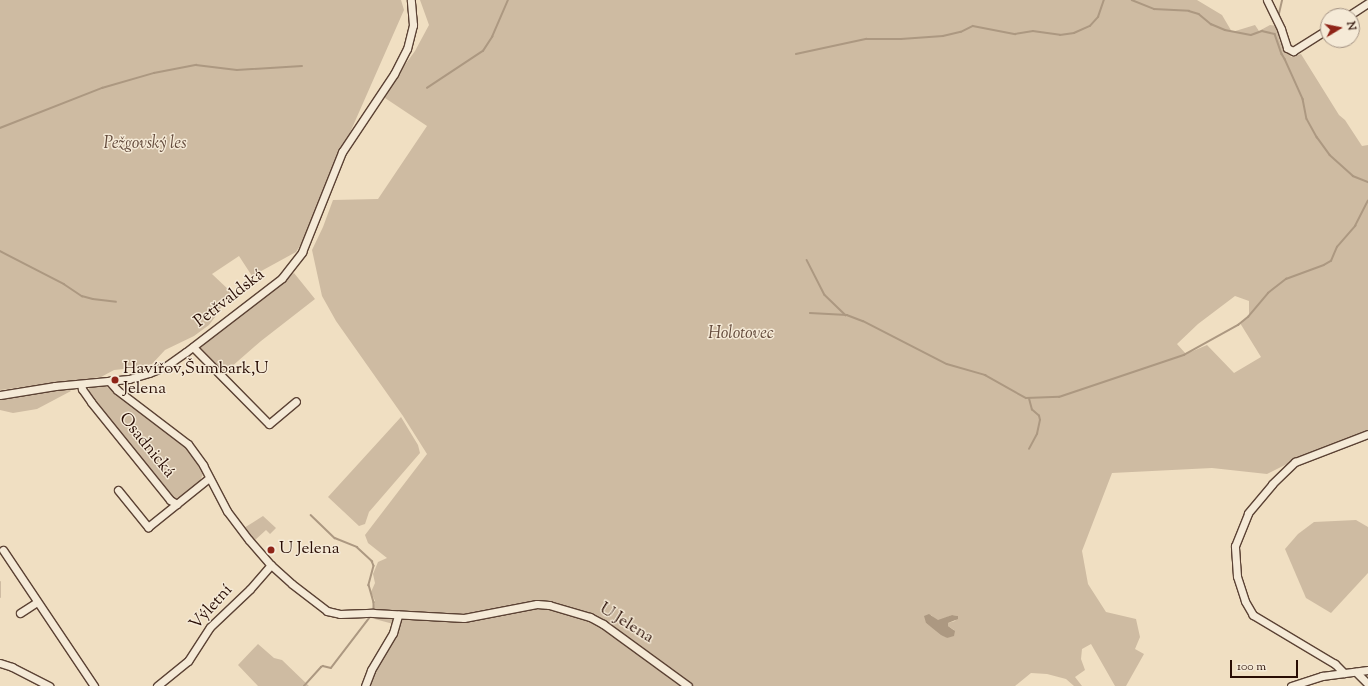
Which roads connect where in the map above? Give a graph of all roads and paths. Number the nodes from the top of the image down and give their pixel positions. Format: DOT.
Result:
graph roads {
  1 [pos="411,0"];
  2 [pos="1267,0"];
  3 [pos="1320,33"];
  4 [pos="193,347"];
  5 [pos="109,381"];
  6 [pos="81,384"];
  7 [pos="0,395"];
  8 [pos="296,401"];
  9 [pos="1368,434"];
  10 [pos="209,478"];
  11 [pos="118,490"];
  12 [pos="177,504"];
  13 [pos="3,550"];
  14 [pos="271,565"];
  15 [pos="37,602"];
  16 [pos="20,613"];
  17 [pos="398,615"];
  18 [pos="0,663"];
  19 [pos="1368,670"];
  20 [pos="1356,672"];
  21 [pos="1344,673"];
  22 [pos="1368,684"];
  23 [pos="48,686"];
  24 [pos="94,686"];
  25 [pos="157,686"];
  26 [pos="365,686"];
  27 [pos="688,686"];
  28 [pos="1291,686"];
  1 -- 4 [label="street, Petřvaldská"];
  2 -- 3 [label="street"];
  4 -- 5 [label="street, Petřvaldská"];
  4 -- 8 [label="street"];
  5 -- 6 [label="street, Petřvaldská"];
  5 -- 10 [label="street, U Jelena"];
  6 -- 7 [label="street, Petřvaldská"];
  6 -- 12 [label="street, Osadnická"];
  9 -- 21 [label="street"];
  10 -- 12 [label="street"];
  10 -- 14 [label="street, U Jelena"];
  11 -- 12 [label="street"];
  13 -- 15 [label="street"];
  14 -- 17 [label="street, U Jelena"];
  14 -- 25 [label="street, Výletní"];
  15 -- 16 [label="street"];
  15 -- 24 [label="street"];
  17 -- 26 [label="street"];
  17 -- 27 [label="street, U Jelena"];
  18 -- 23 [label="street"];
  19 -- 20 [label="street"];
  20 -- 21 [label="street"];
  20 -- 22 [label="street"];
  21 -- 28 [label="street"];
}
